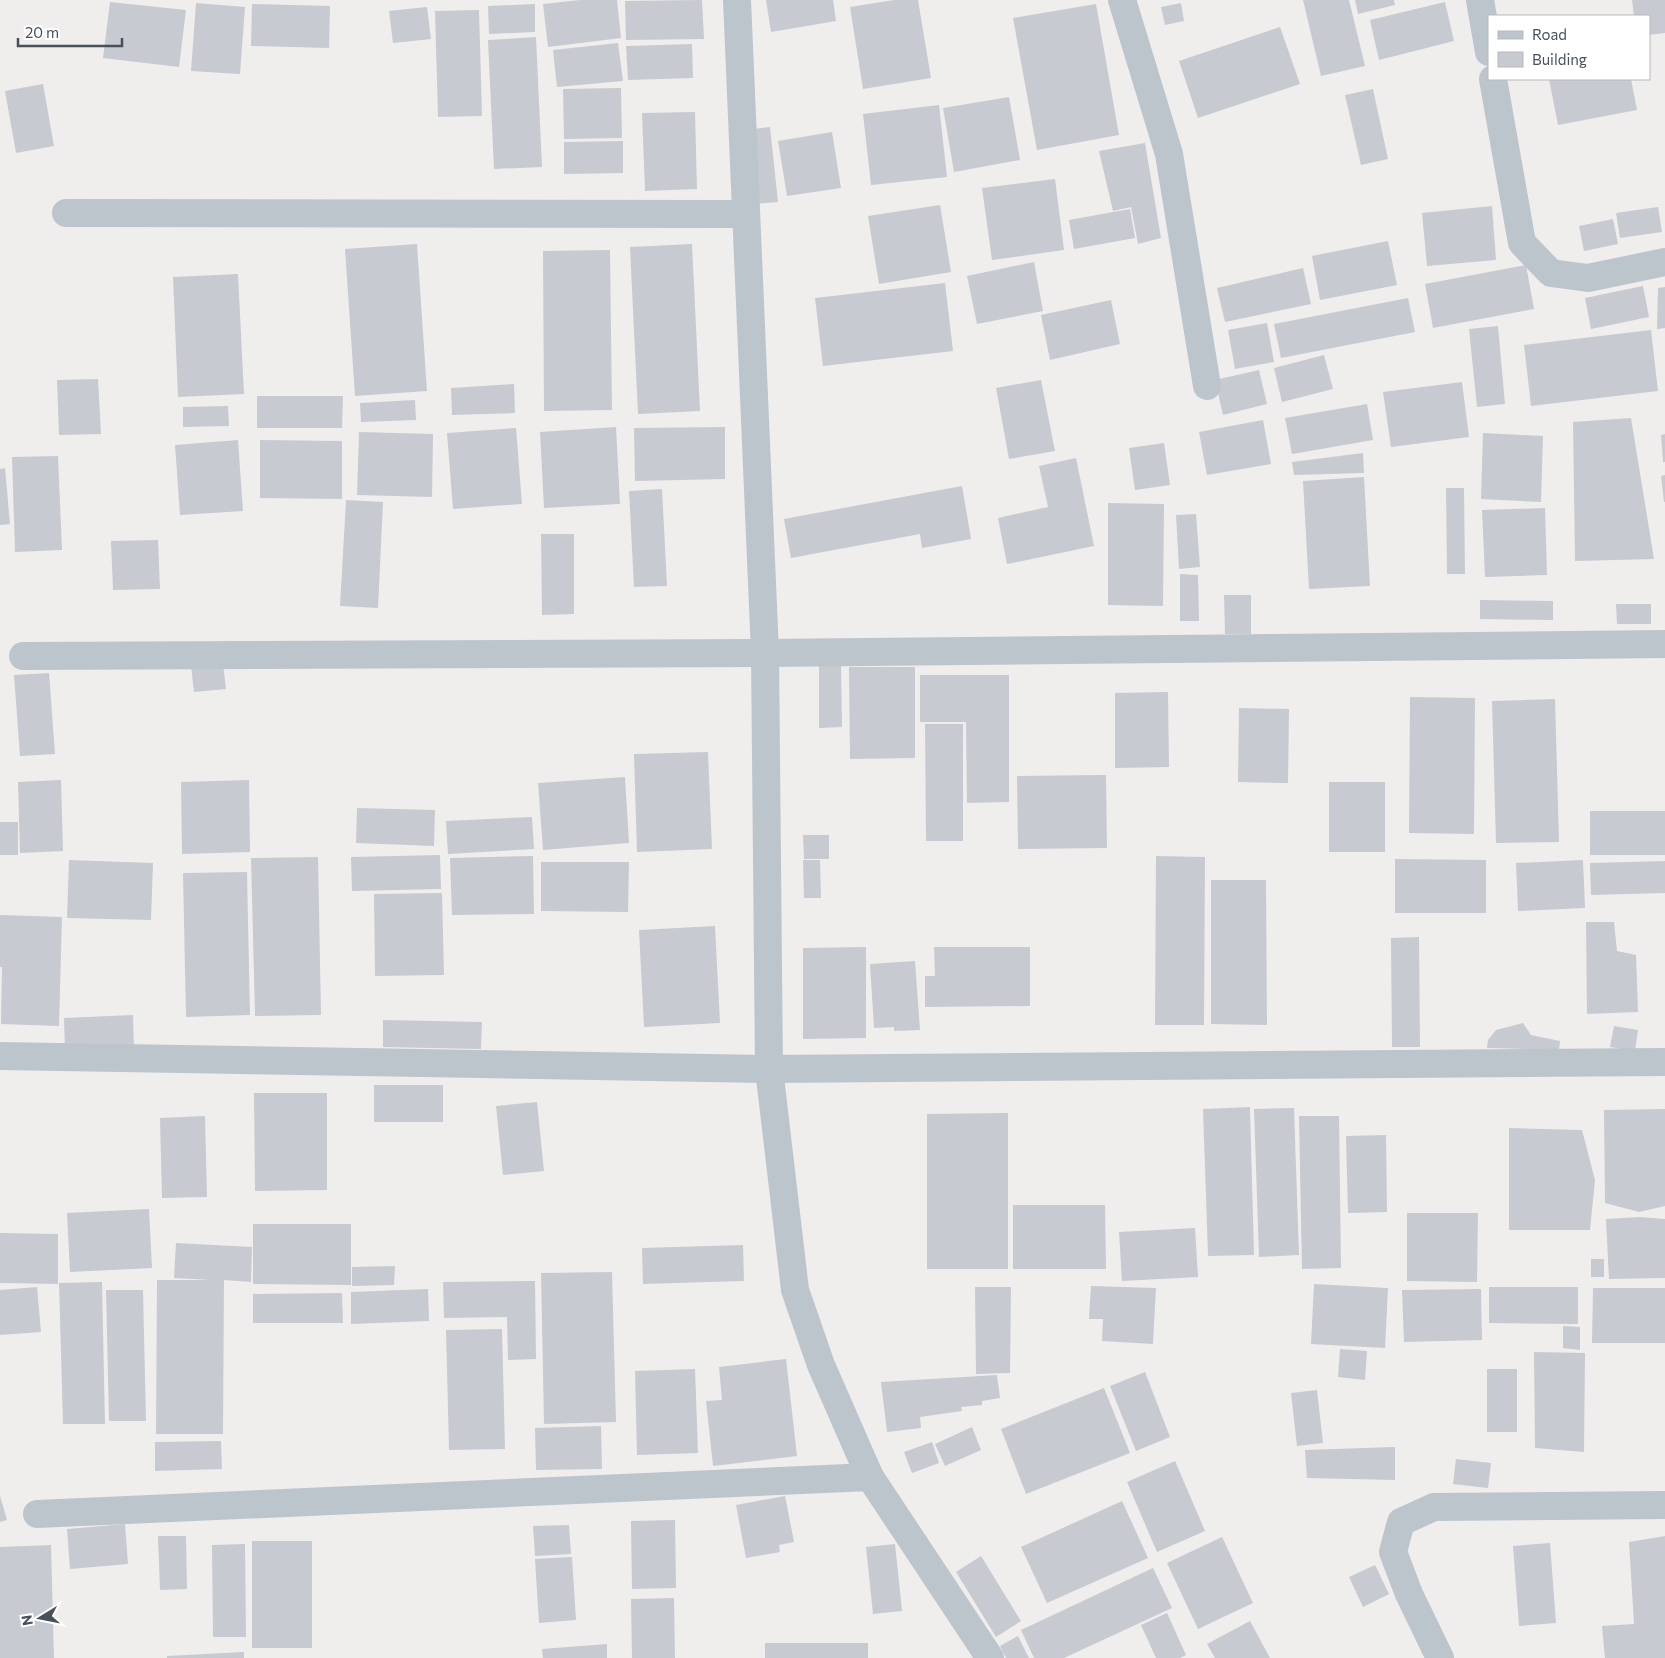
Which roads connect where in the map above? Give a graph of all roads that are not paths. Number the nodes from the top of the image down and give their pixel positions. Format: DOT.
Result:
graph roads {
  1 [pos="737,0"];
  2 [pos="1122,0"];
  3 [pos="1480,0"];
  4 [pos="1488,46"];
  5 [pos="1493,80"];
  6 [pos="66,213"];
  7 [pos="745,214"];
  8 [pos="1665,262"];
  9 [pos="1207,386"];
  10 [pos="1665,644"];
  11 [pos="765,653"];
  12 [pos="23,656"];
  13 [pos="0,1056"];
  14 [pos="1665,1062"];
  15 [pos="769,1068"];
  16 [pos="870,1477"];
  17 [pos="1665,1505"];
  18 [pos="36,1514"];
  19 [pos="990,1658"];
  20 [pos="1440,1658"];
  1 -- 7 [label="street"];
  2 -- 9 [label="street"];
  3 -- 4 [label="street"];
  5 -- 8 [label="street"];
  6 -- 7 [label="street"];
  7 -- 11 [label="street"];
  10 -- 11 [label="street"];
  11 -- 12 [label="street"];
  11 -- 15 [label="street"];
  13 -- 15 [label="street"];
  14 -- 15 [label="street"];
  15 -- 16 [label="street"];
  16 -- 18 [label="street"];
  16 -- 19 [label="street"];
  17 -- 20 [label="street"];
}
